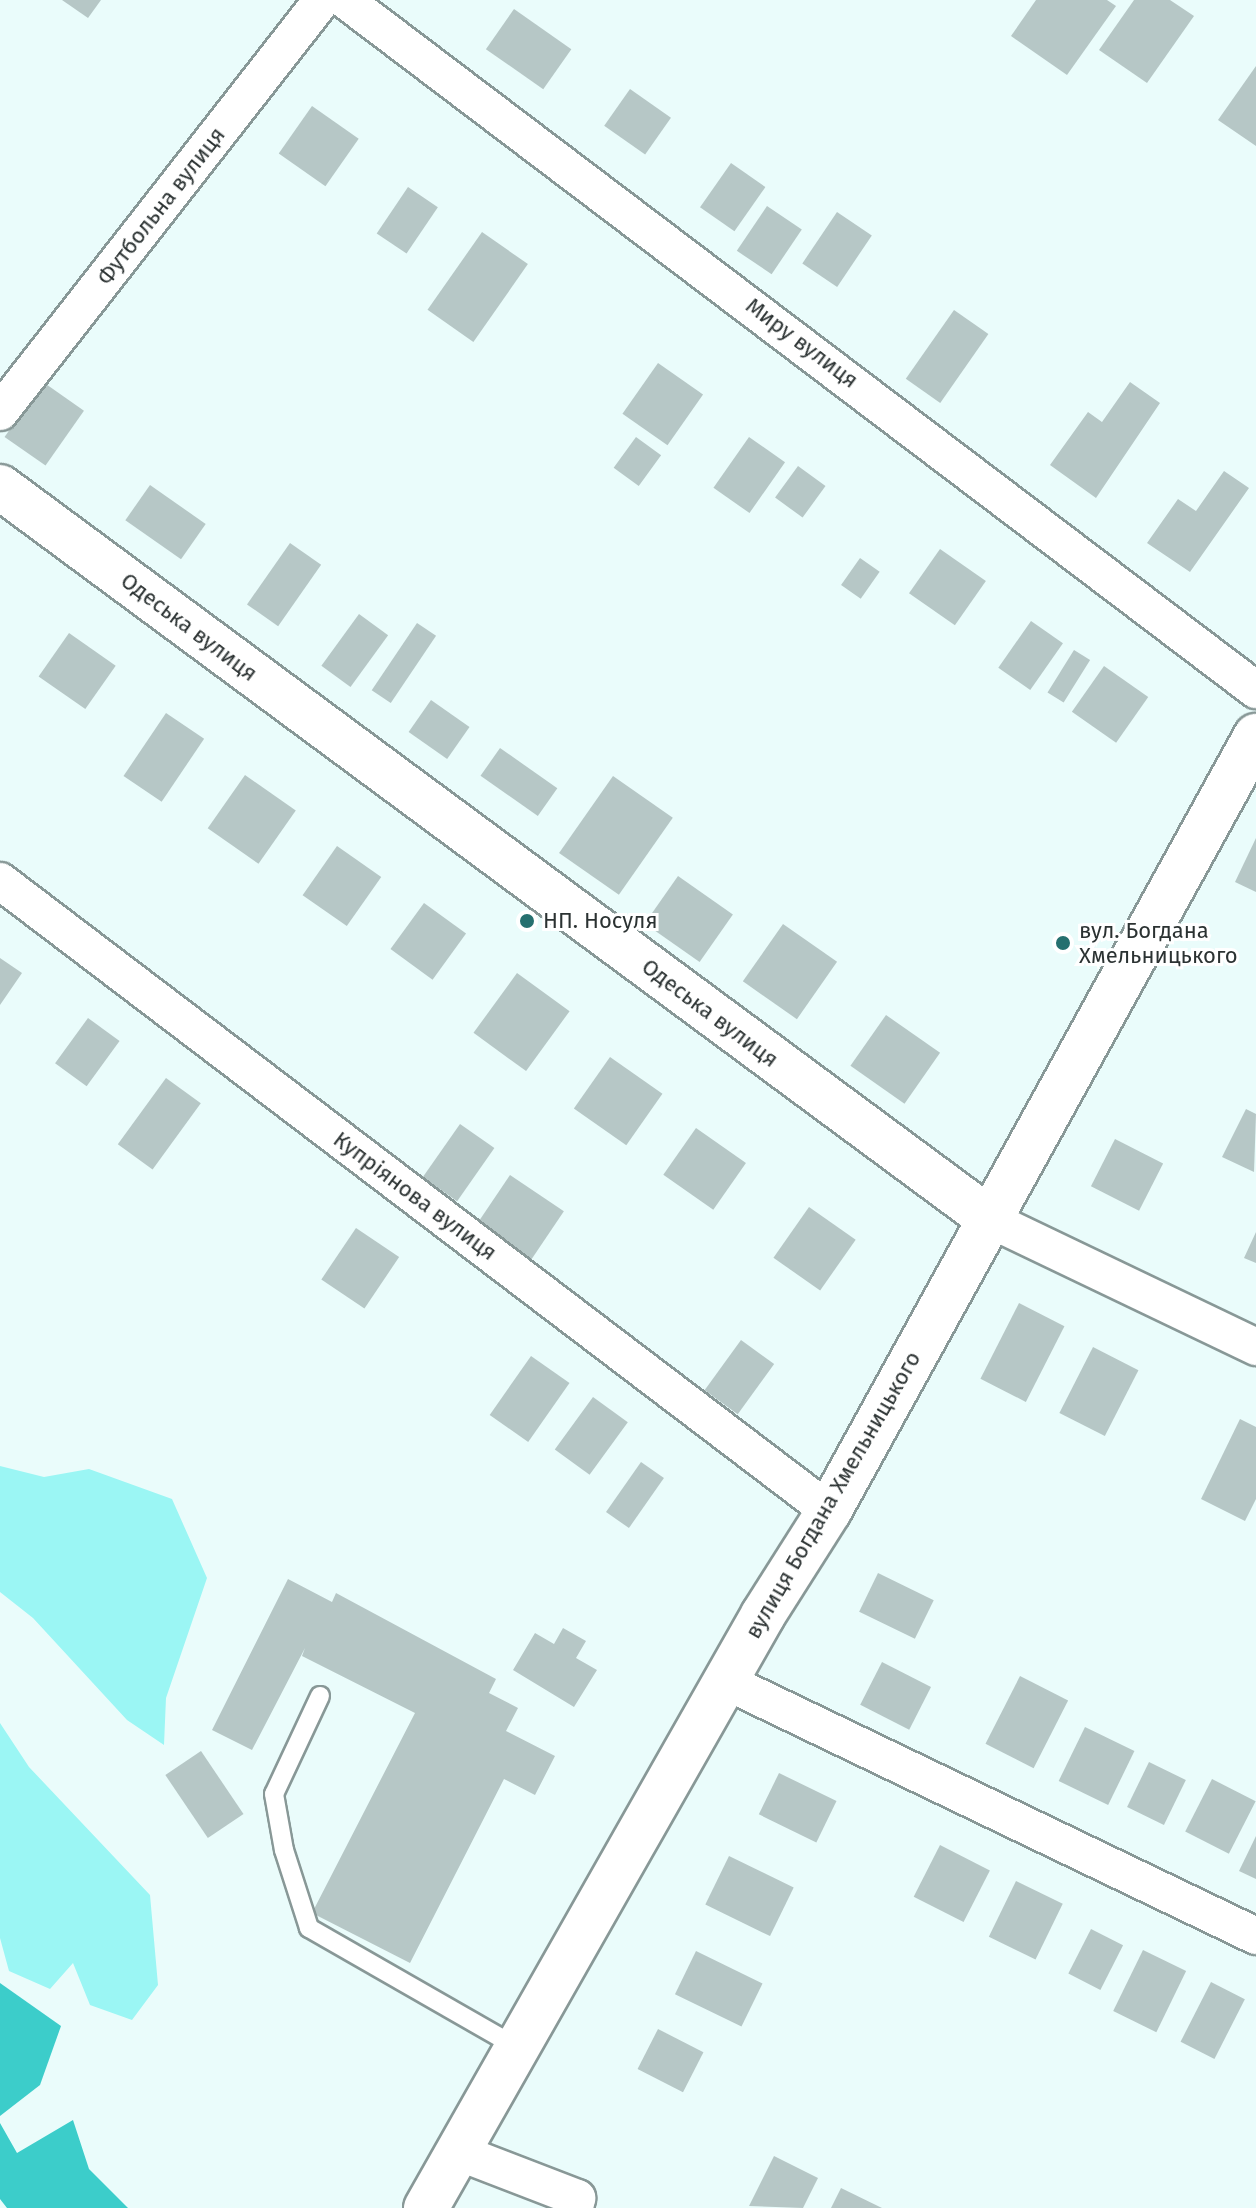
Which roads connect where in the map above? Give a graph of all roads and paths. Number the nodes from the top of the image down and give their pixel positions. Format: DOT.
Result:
graph roads {
  1 [pos="322,0"];
  2 [pos="345,0"];
  3 [pos="0,412"];
  4 [pos="0,487"];
  5 [pos="1256,690"];
  6 [pos="1256,736"];
  7 [pos="0,881"];
  8 [pos="991,1220"];
  9 [pos="1256,1347"];
  10 [pos="829,1511"];
  11 [pos="725,1681"];
  12 [pos="320,1696"];
  13 [pos="1256,1936"];
  14 [pos="517,2047"];
  15 [pos="458,2152"];
  16 [pos="585,2205"];
  17 [pos="426,2208"];
  1 -- 3 [label="street, Футбольна вулиця"];
  2 -- 5 [label="street, Миру вулиця"];
  4 -- 8 [label="street, Одеська вулиця"];
  6 -- 8 [label="street, вулиця Богдана Хмельницького"];
  7 -- 10 [label="street, Купріянова вулиця"];
  8 -- 9 [label="street, Одеська вулиця"];
  8 -- 10 [label="street, вулиця Богдана Хмельницького"];
  10 -- 11 [label="street, вулиця Богдана Хмельницького"];
  11 -- 13 [label="street"];
  11 -- 14 [label="street, вулиця Богдана Хмельницького"];
  12 -- 14 [label="lane"];
  14 -- 15 [label="street, вулиця Богдана Хмельницького"];
  15 -- 16 [label="street"];
  15 -- 17 [label="street, вулиця Богдана Хмельницького"];
}
